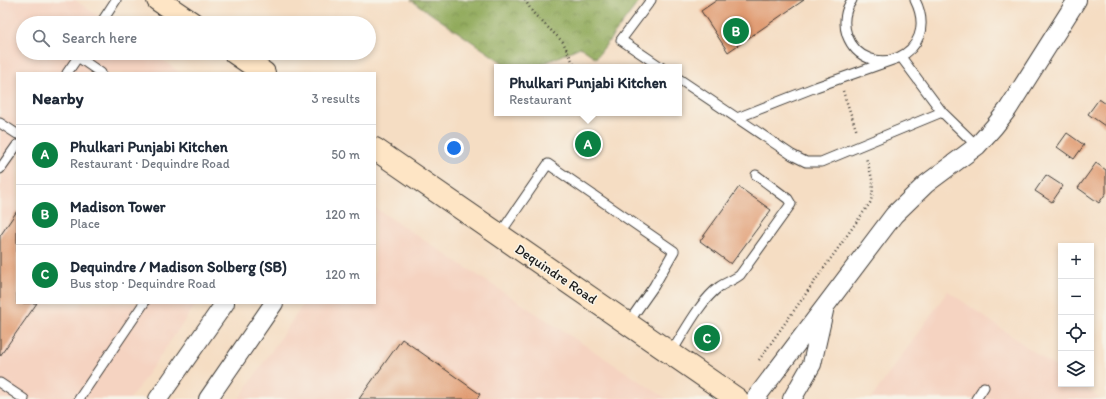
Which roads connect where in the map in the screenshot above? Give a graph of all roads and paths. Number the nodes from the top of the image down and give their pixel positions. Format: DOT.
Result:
graph roads {
  1 [pos="116,0"];
  2 [pos="158,0"];
  3 [pos="525,0"];
  4 [pos="651,0"];
  5 [pos="852,0"];
  6 [pos="916,0"];
  7 [pos="1077,0"];
  8 [pos="106,16"];
  9 [pos="182,16"];
  10 [pos="901,57"];
  11 [pos="76,60"];
  12 [pos="86,60"];
  13 [pos="245,60"];
  14 [pos="574,64"];
  15 [pos="657,64"];
  16 [pos="68,72"];
  17 [pos="100,72"];
  18 [pos="263,72"];
  19 [pos="682,81"];
  20 [pos="843,90"];
  21 [pos="942,112"];
  22 [pos="737,118"];
  23 [pos="0,123"];
  24 [pos="856,132"];
  25 [pos="16,133"];
  26 [pos="16,146"];
  27 [pos="977,146"];
  28 [pos="377,154"];
  29 [pos="864,155"];
  30 [pos="0,169"];
  31 [pos="756,175"];
  32 [pos="499,235"];
  33 [pos="143,304"];
  34 [pos="224,304"];
  35 [pos="273,304"];
  36 [pos="825,307"];
  37 [pos="628,323"];
  38 [pos="671,353"];
  39 [pos="759,360"];
  40 [pos="0,383"];
  41 [pos="984,387"];
  42 [pos="24,399"];
  43 [pos="79,399"];
  44 [pos="158,399"];
  45 [pos="208,399"];
  46 [pos="737,399"];
  47 [pos="755,399"];
  48 [pos="792,399"];
  49 [pos="976,399"];
  1 -- 8 [label="lane"];
  2 -- 9 [label="main road"];
  3 -- 14 [label="path"];
  4 -- 15 [label="lane"];
  5 -- 10 [label="lane"];
  6 -- 10 [label="lane"];
  7 -- 27 [label="street"];
  10 -- 21 [label="lane"];
  10 -- 22 [label="lane"];
  11 -- 16 [label="lane"];
  12 -- 17 [label="lane"];
  13 -- 18 [label="main road"];
  19 -- 22 [label="lane"];
  20 -- 24 [label="path"];
  21 -- 22 [label="lane"];
  21 -- 27 [label="lane"];
  23 -- 25 [label="lane"];
  26 -- 30 [label="lane"];
  27 -- 36 [label="street"];
  28 -- 32 [label="main road, Dequindre Road"];
  29 -- 39 [label="path"];
  31 -- 38 [label="lane"];
  32 -- 37 [label="main road, Dequindre Road"];
  32 -- 37 [label="lane"];
  33 -- 43 [label="lane"];
  34 -- 44 [label="street"];
  35 -- 45 [label="street"];
  36 -- 47 [label="street"];
  36 -- 48 [label="street"];
  37 -- 38 [label="main road, Dequindre Road"];
  38 -- 46 [label="main road, Dequindre Road"];
  40 -- 42 [label="lane"];
  41 -- 49 [label="lane"];
}
